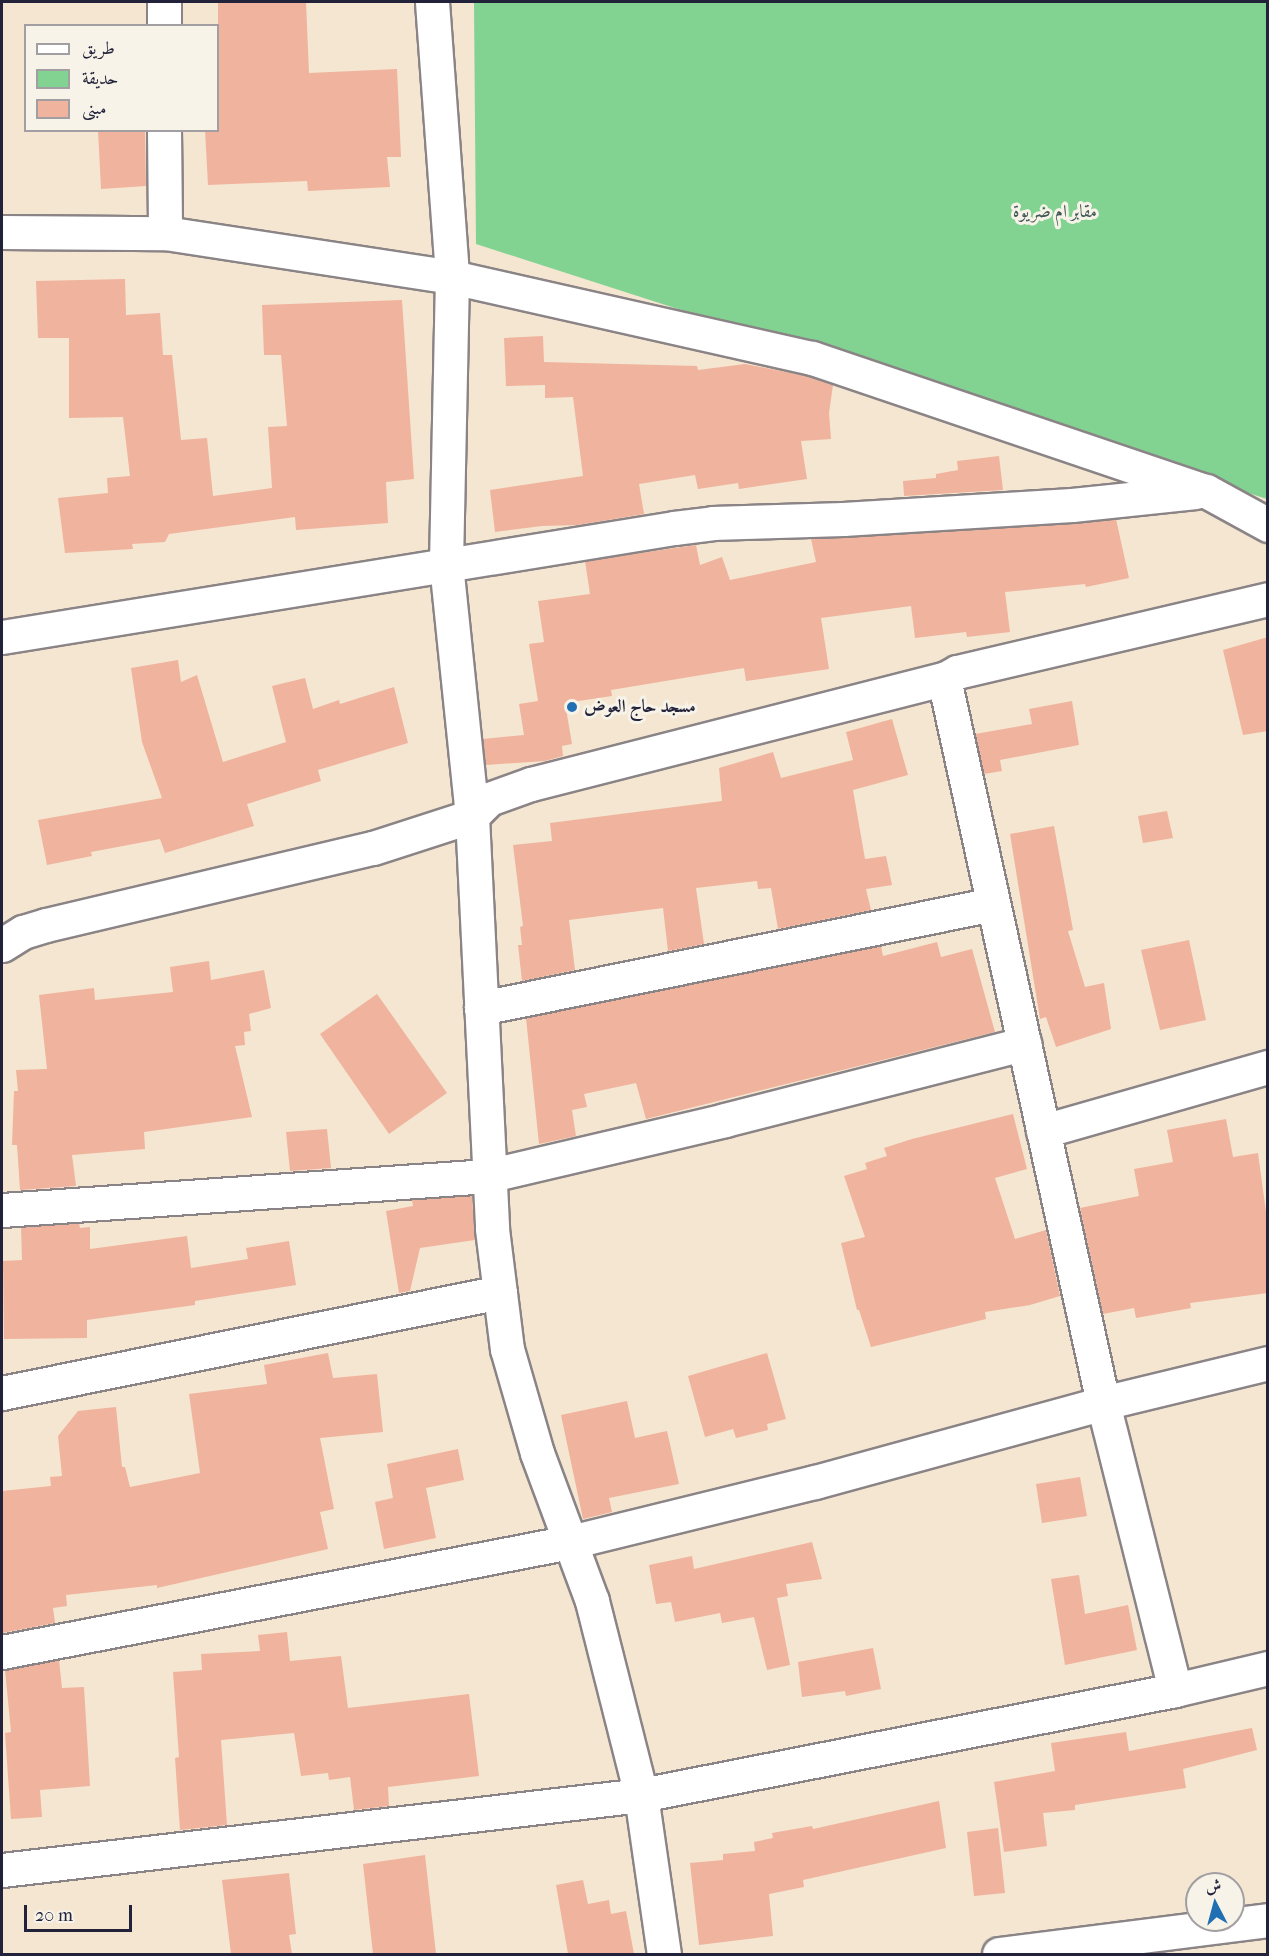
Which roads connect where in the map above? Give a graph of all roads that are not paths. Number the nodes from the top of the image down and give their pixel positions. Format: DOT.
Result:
graph roads {
  1 [pos="164,2"];
  2 [pos="432,2"];
  3 [pos="164,24"];
  4 [pos="164,132"];
  5 [pos="2,232"];
  6 [pos="165,232"];
  7 [pos="452,278"];
  8 [pos="1206,491"];
  9 [pos="1268,525"];
  10 [pos="446,564"];
  11 [pos="1268,599"];
  12 [pos="2,637"];
  13 [pos="944,679"];
  14 [pos="472,816"];
  15 [pos="993,904"];
  16 [pos="2,945"];
  17 [pos="481,1008"];
  18 [pos="1024,1044"];
  19 [pos="1268,1067"];
  20 [pos="1043,1131"];
  21 [pos="487,1176"];
  22 [pos="2,1210"];
  23 [pos="500,1293"];
  24 [pos="1268,1363"];
  25 [pos="2,1393"];
  26 [pos="1103,1403"];
  27 [pos="570,1542"];
  28 [pos="2,1652"];
  29 [pos="1268,1668"];
  30 [pos="1176,1690"];
  31 [pos="642,1795"];
  32 [pos="2,1870"];
  33 [pos="1268,1920"];
  34 [pos="664,1954"];
  35 [pos="999,1954"];
  1 -- 3 [label="street"];
  2 -- 7 [label="street"];
  4 -- 6 [label="street"];
  5 -- 6 [label="street"];
  6 -- 7 [label="street"];
  7 -- 8 [label="street"];
  7 -- 10 [label="street"];
  8 -- 9 [label="street"];
  8 -- 10 [label="street"];
  10 -- 12 [label="street"];
  10 -- 14 [label="street"];
  11 -- 13 [label="street"];
  13 -- 14 [label="street"];
  13 -- 15 [label="street"];
  14 -- 16 [label="street"];
  14 -- 17 [label="street"];
  15 -- 17 [label="street"];
  15 -- 18 [label="street"];
  17 -- 21 [label="street"];
  18 -- 20 [label="street"];
  18 -- 21 [label="street"];
  19 -- 20 [label="street"];
  20 -- 26 [label="street"];
  21 -- 22 [label="street"];
  21 -- 23 [label="street"];
  23 -- 25 [label="street"];
  23 -- 27 [label="street"];
  24 -- 26 [label="street"];
  26 -- 27 [label="street"];
  26 -- 30 [label="street"];
  27 -- 28 [label="street"];
  27 -- 31 [label="street"];
  29 -- 30 [label="street"];
  30 -- 31 [label="street"];
  31 -- 32 [label="street"];
  31 -- 34 [label="street"];
  33 -- 35 [label="street"];
}
